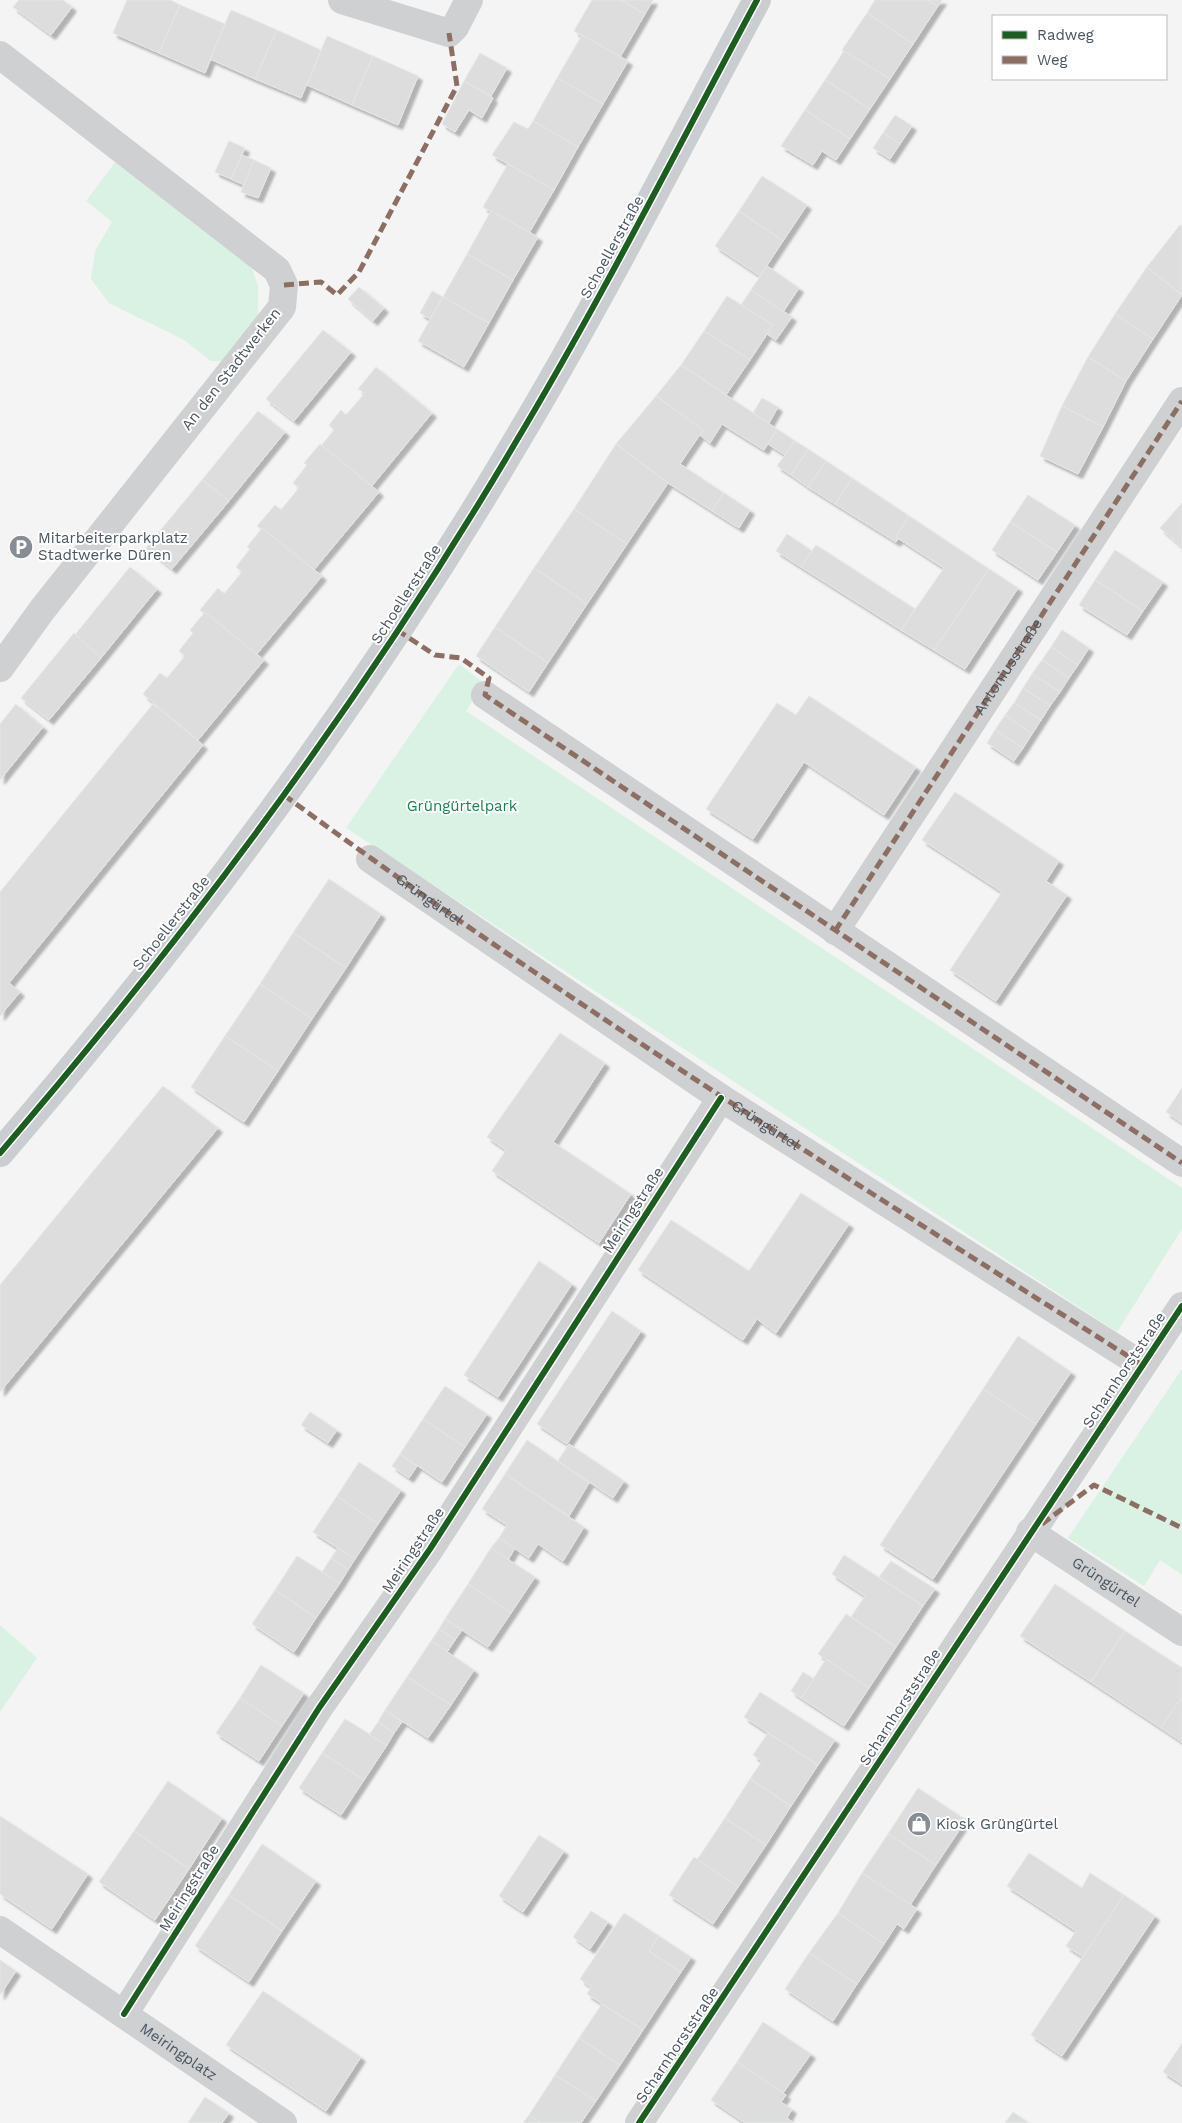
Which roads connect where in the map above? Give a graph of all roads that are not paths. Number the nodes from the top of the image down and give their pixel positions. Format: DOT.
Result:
graph roads {
  1 [pos="342,0"];
  2 [pos="469,0"];
  3 [pos="757,0"];
  4 [pos="0,55"];
  5 [pos="1182,401"];
  6 [pos="0,668"];
  7 [pos="485,695"];
  8 [pos="370,859"];
  9 [pos="835,931"];
  10 [pos="720,1098"];
  11 [pos="0,1153"];
  12 [pos="1182,1163"];
  13 [pos="1182,1306"];
  14 [pos="1142,1366"];
  15 [pos="1030,1532"];
  16 [pos="1182,1632"];
  17 [pos="0,1930"];
  18 [pos="124,2014"];
  19 [pos="283,2123"];
  20 [pos="639,2123"];
  1 -- 2 [label="street"];
  3 -- 11 [label="main road, Schoellerstraße"];
  4 -- 6 [label="street, An den Stadtwerken"];
  5 -- 9 [label="street, Antoniusstraße"];
  7 -- 9 [label="street"];
  8 -- 10 [label="street, Grüngürtel"];
  9 -- 12 [label="street"];
  10 -- 14 [label="street, Grüngürtel"];
  10 -- 18 [label="street, Meiringstraße"];
  13 -- 14 [label="street, Scharnhorststraße"];
  14 -- 15 [label="street, Scharnhorststraße"];
  15 -- 16 [label="street, Grüngürtel"];
  15 -- 20 [label="street, Scharnhorststraße"];
  17 -- 18 [label="street, Meiringplatz"];
  18 -- 19 [label="street, Meiringplatz"];
}
